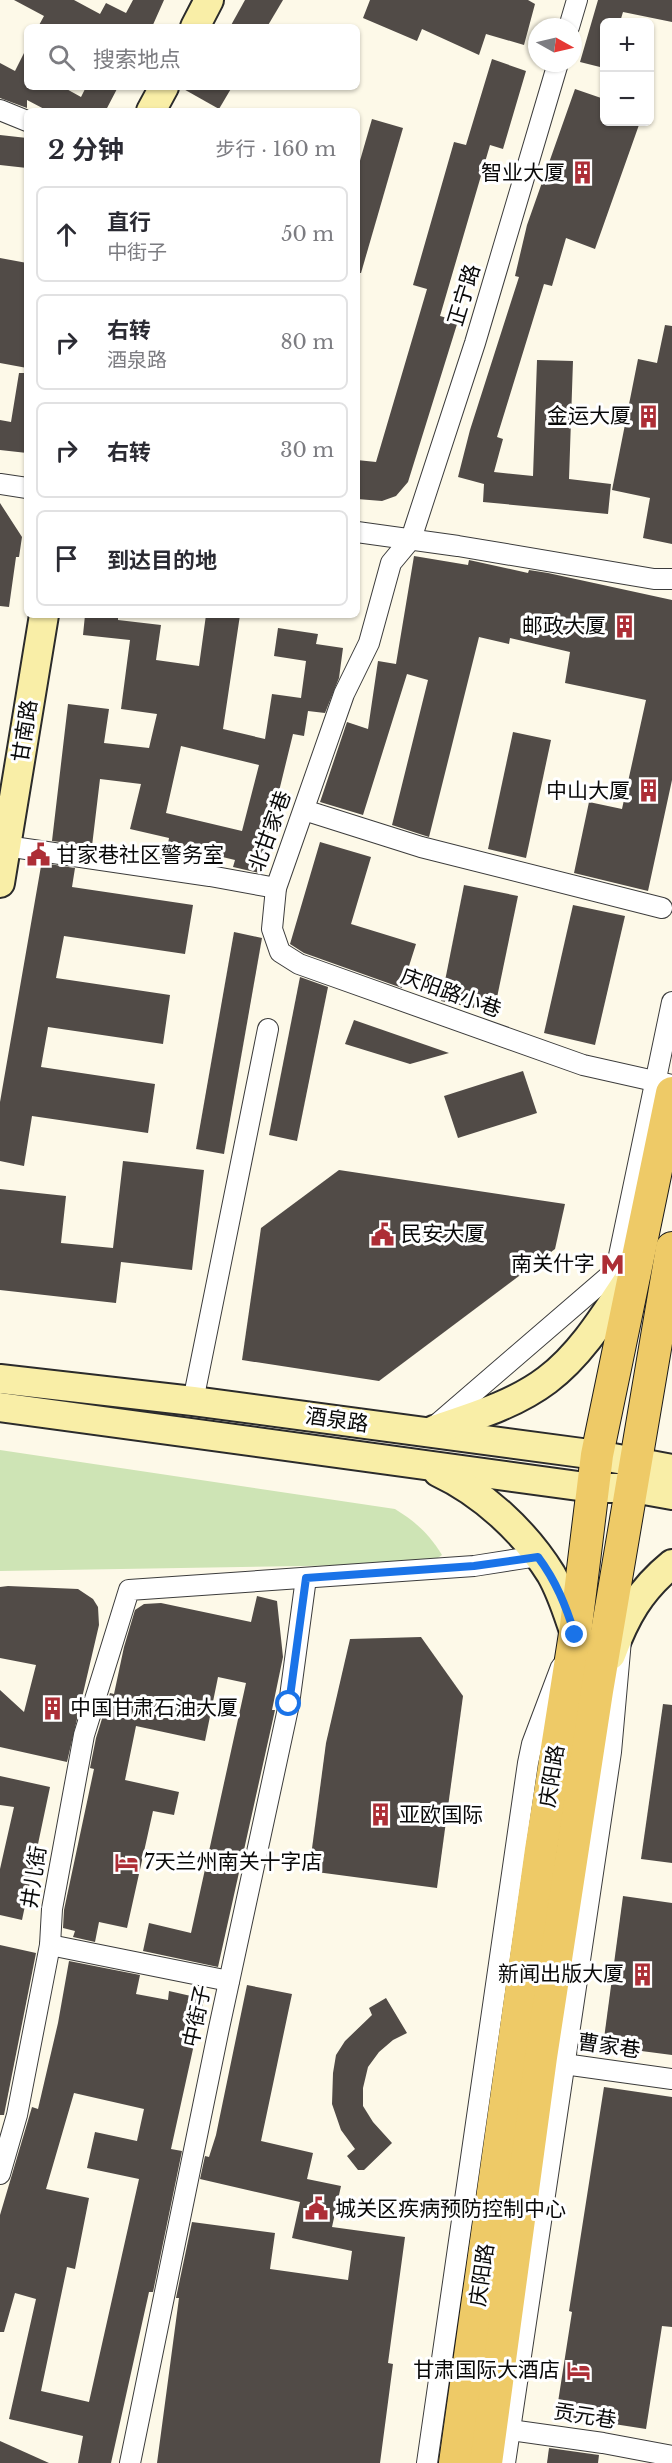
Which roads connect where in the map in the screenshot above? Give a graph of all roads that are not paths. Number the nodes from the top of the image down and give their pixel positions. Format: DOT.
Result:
graph roads {
  1 [pos="209,0"];
  2 [pos="577,0"];
  3 [pos="572,18"];
  4 [pos="197,24"];
  5 [pos="555,72"];
  6 [pos="162,90"];
  7 [pos="153,108"];
  8 [pos="0,110"];
  9 [pos="24,120"];
  10 [pos="0,484"];
  11 [pos="24,488"];
  12 [pos="360,532"];
  13 [pos="411,539"];
  14 [pos="672,579"];
  15 [pos="44,618"];
  16 [pos="304,810"];
  17 [pos="6,846"];
  18 [pos="0,883"];
  19 [pos="276,888"];
  20 [pos="662,908"];
  21 [pos="672,1002"];
  22 [pos="268,1029"];
  23 [pos="667,1086"];
  24 [pos="672,1257"];
  25 [pos="626,1269"];
  26 [pos="0,1379"];
  27 [pos="194,1401"];
  28 [pos="0,1407"];
  29 [pos="428,1432"];
  30 [pos="597,1455"];
  31 [pos="420,1464"];
  32 [pos="672,1469"];
  33 [pos="634,1475"];
  34 [pos="593,1488"];
  35 [pos="672,1495"];
  36 [pos="538,1557"];
  37 [pos="672,1564"];
  38 [pos="306,1578"];
  39 [pos="623,1623"];
  40 [pos="575,1635"];
  41 [pos="597,1691"];
  42 [pos="50,1945"];
  43 [pos="229,1981"];
  44 [pos="552,2060"];
  45 [pos="672,2079"];
  46 [pos="0,2174"];
  47 [pos="500,2428"];
  48 [pos="672,2456"];
  49 [pos="130,2463"];
  50 [pos="427,2463"];
  51 [pos="455,2463"];
  52 [pos="486,2463"];
  53 [pos="505,2463"];
  1 -- 4 [label="main road"];
  2 -- 3 [label="street"];
  5 -- 13 [label="street, 正宁路"];
  6 -- 7 [label="main road"];
  8 -- 9 [label="street"];
  10 -- 11 [label="street"];
  12 -- 13 [label="street"];
  13 -- 14 [label="street"];
  13 -- 16 [label="street, 北甘家巷"];
  15 -- 17 [label="main road, 甘南路"];
  16 -- 19 [label="street, 北甘家巷"];
  16 -- 20 [label="street"];
  17 -- 18 [label="main road, 甘南路"];
  17 -- 19 [label="street, 北甘家巷"];
  19 -- 23 [label="street, 庆阳路小巷"];
  21 -- 23 [label="street"];
  22 -- 27 [label="street"];
  23 -- 25 [label="main road, 庆阳路"];
  24 -- 33 [label="main road, 庆阳路"];
  25 -- 29 [label="street"];
  25 -- 29 [label="main road"];
  25 -- 30 [label="main road, 庆阳路"];
  26 -- 27 [label="main road, 酒泉路"];
  27 -- 29 [label="main road, 酒泉路"];
  28 -- 31 [label="main road, 酒泉路"];
  29 -- 30 [label="main road, 酒泉路"];
  30 -- 33 [label="main road, 酒泉路"];
  30 -- 34 [label="main road, 庆阳路"];
  31 -- 34 [label="main road, 酒泉路"];
  31 -- 36 [label="main road"];
  32 -- 33 [label="main road, 酒泉路"];
  33 -- 34 [label="main road, 酒泉路"];
  33 -- 35 [label="main road, 酒泉路"];
  33 -- 41 [label="main road, 庆阳路"];
  34 -- 40 [label="main road, 庆阳路"];
  36 -- 38 [label="street"];
  36 -- 40 [label="main road"];
  37 -- 39 [label="main road"];
  38 -- 42 [label="street, 井儿街"];
  38 -- 43 [label="street, 中街子"];
  39 -- 41 [label="main road"];
  39 -- 44 [label="street"];
  40 -- 50 [label="street"];
  40 -- 51 [label="main road, 庆阳路"];
  41 -- 44 [label="main road, 庆阳路"];
  42 -- 43 [label="street"];
  42 -- 46 [label="street, 井儿街"];
  43 -- 49 [label="street, 中街子"];
  44 -- 45 [label="street, 曹家巷"];
  44 -- 47 [label="main road, 庆阳路"];
  47 -- 48 [label="street, 贡元巷"];
  47 -- 52 [label="main road, 庆阳路"];
  47 -- 53 [label="street"];
}
